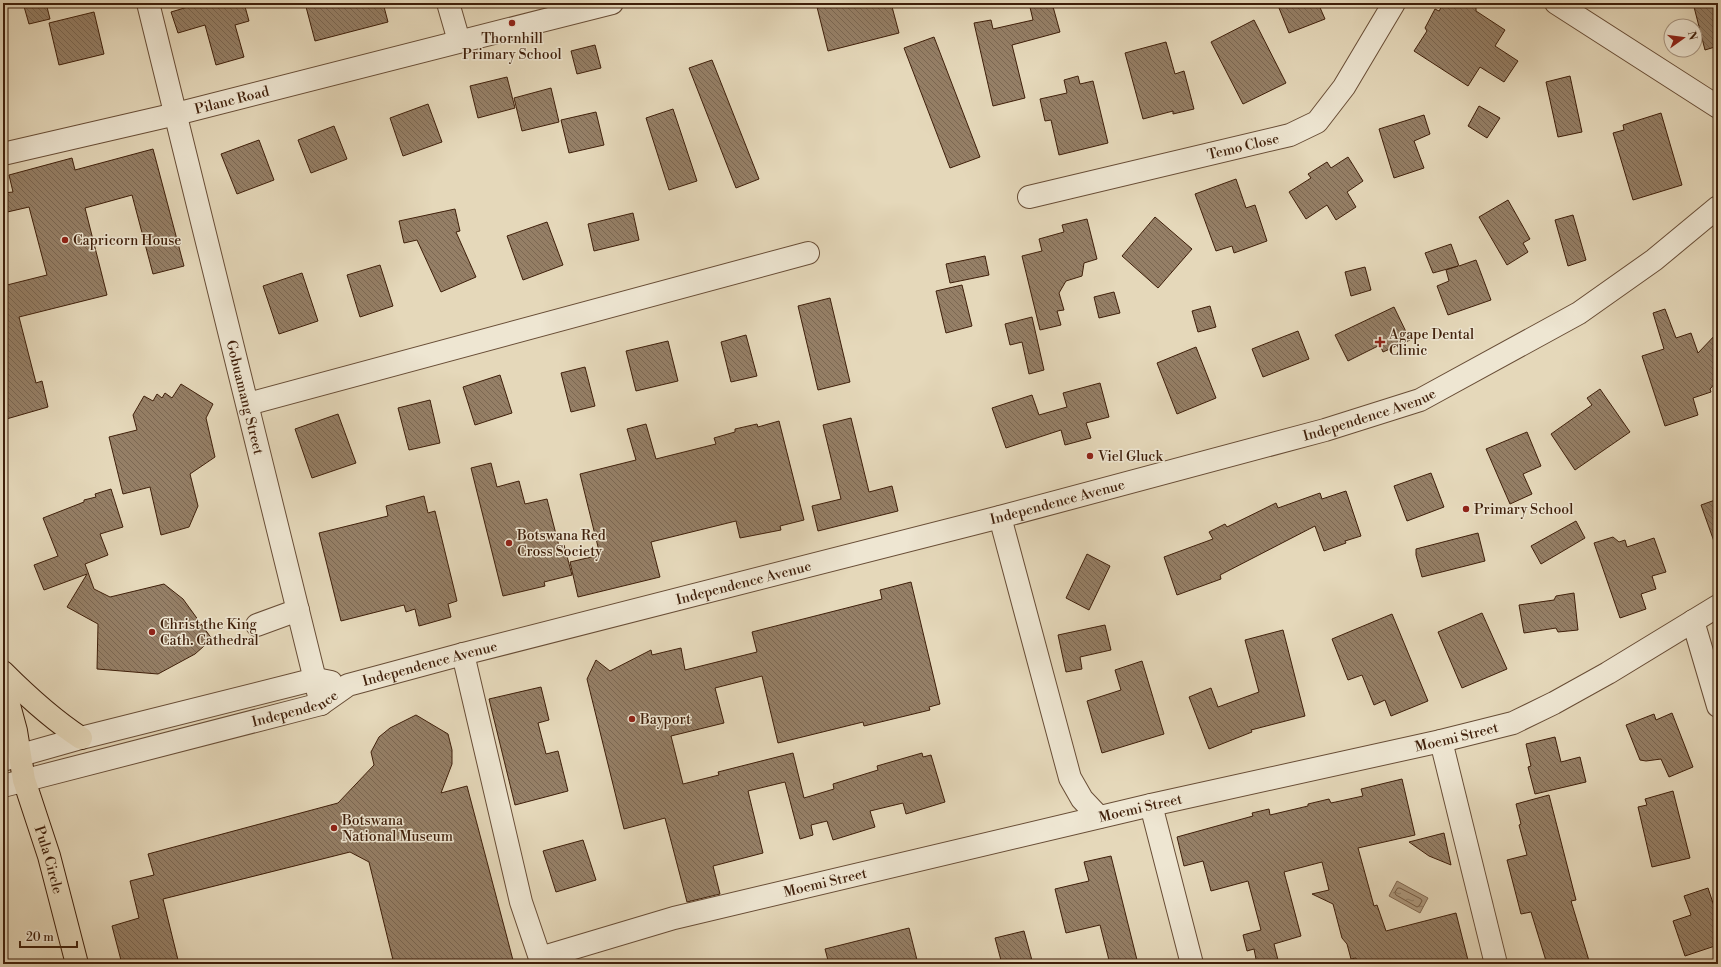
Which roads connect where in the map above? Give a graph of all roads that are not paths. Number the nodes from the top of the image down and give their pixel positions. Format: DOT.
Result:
graph roads {
  1 [pos="148,3"];
  2 [pos="448,3"];
  3 [pos="612,3"];
  4 [pos="1394,3"];
  5 [pos="1556,3"];
  6 [pos="458,41"];
  7 [pos="1718,107"];
  8 [pos="176,114"];
  9 [pos="3,154"];
  10 [pos="1029,197"];
  11 [pos="1718,207"];
  12 [pos="808,253"];
  13 [pos="248,404"];
  14 [pos="1000,517"];
  15 [pos="1718,606"];
  16 [pos="298,610"];
  17 [pos="1693,621"];
  18 [pos="257,625"];
  19 [pos="463,654"];
  20 [pos="3,672"];
  21 [pos="316,679"];
  22 [pos="3,683"];
  23 [pos="348,685"];
  24 [pos="321,704"];
  25 [pos="1718,706"];
  26 [pos="81,738"];
  27 [pos="1441,741"];
  28 [pos="11,758"];
  29 [pos="24,780"];
  30 [pos="3,786"];
  31 [pos="1151,805"];
  32 [pos="1100,817"];
  33 [pos="541,961"];
  34 [pos="77,964"];
  35 [pos="1192,964"];
  36 [pos="1496,964"];
  1 -- 8 [label="street, Gobuamang Street"];
  2 -- 6 [label="street"];
  3 -- 6 [label="street, Pilane Road"];
  4 -- 10 [label="street, Temo Close"];
  5 -- 7 [label="street"];
  6 -- 8 [label="street, Pilane Road"];
  8 -- 9 [label="street, Pilane Road"];
  8 -- 13 [label="street, Gobuamang Street"];
  11 -- 14 [label="street, Independence Avenue"];
  12 -- 13 [label="street"];
  13 -- 16 [label="street, Gobuamang Street"];
  14 -- 19 [label="street, Independence Avenue"];
  14 -- 32 [label="street"];
  15 -- 17 [label="street, Moemi Street"];
  16 -- 18 [label="street"];
  16 -- 21 [label="street, Gobuamang Street"];
  17 -- 25 [label="street"];
  17 -- 27 [label="street, Moemi Street"];
  19 -- 23 [label="street, Independence Avenue"];
  19 -- 33 [label="street"];
  20 -- 26 [label="main road"];
  21 -- 23 [label="street, Independence"];
  21 -- 24 [label="street, Gobuamang Street"];
  21 -- 26 [label="street, Independence"];
  22 -- 28 [label="main road, Pula Circle"];
  23 -- 24 [label="street, Independence"];
  24 -- 29 [label="street, Independence"];
  26 -- 28 [label="street, Independence"];
  27 -- 31 [label="street, Moemi Street"];
  27 -- 36 [label="street"];
  28 -- 29 [label="main road, Pula Circle"];
  29 -- 30 [label="street, Independence"];
  29 -- 34 [label="main road, Pula Circle"];
  31 -- 32 [label="street, Moemi Street"];
  31 -- 35 [label="street"];
  32 -- 33 [label="street, Moemi Street"];
}
